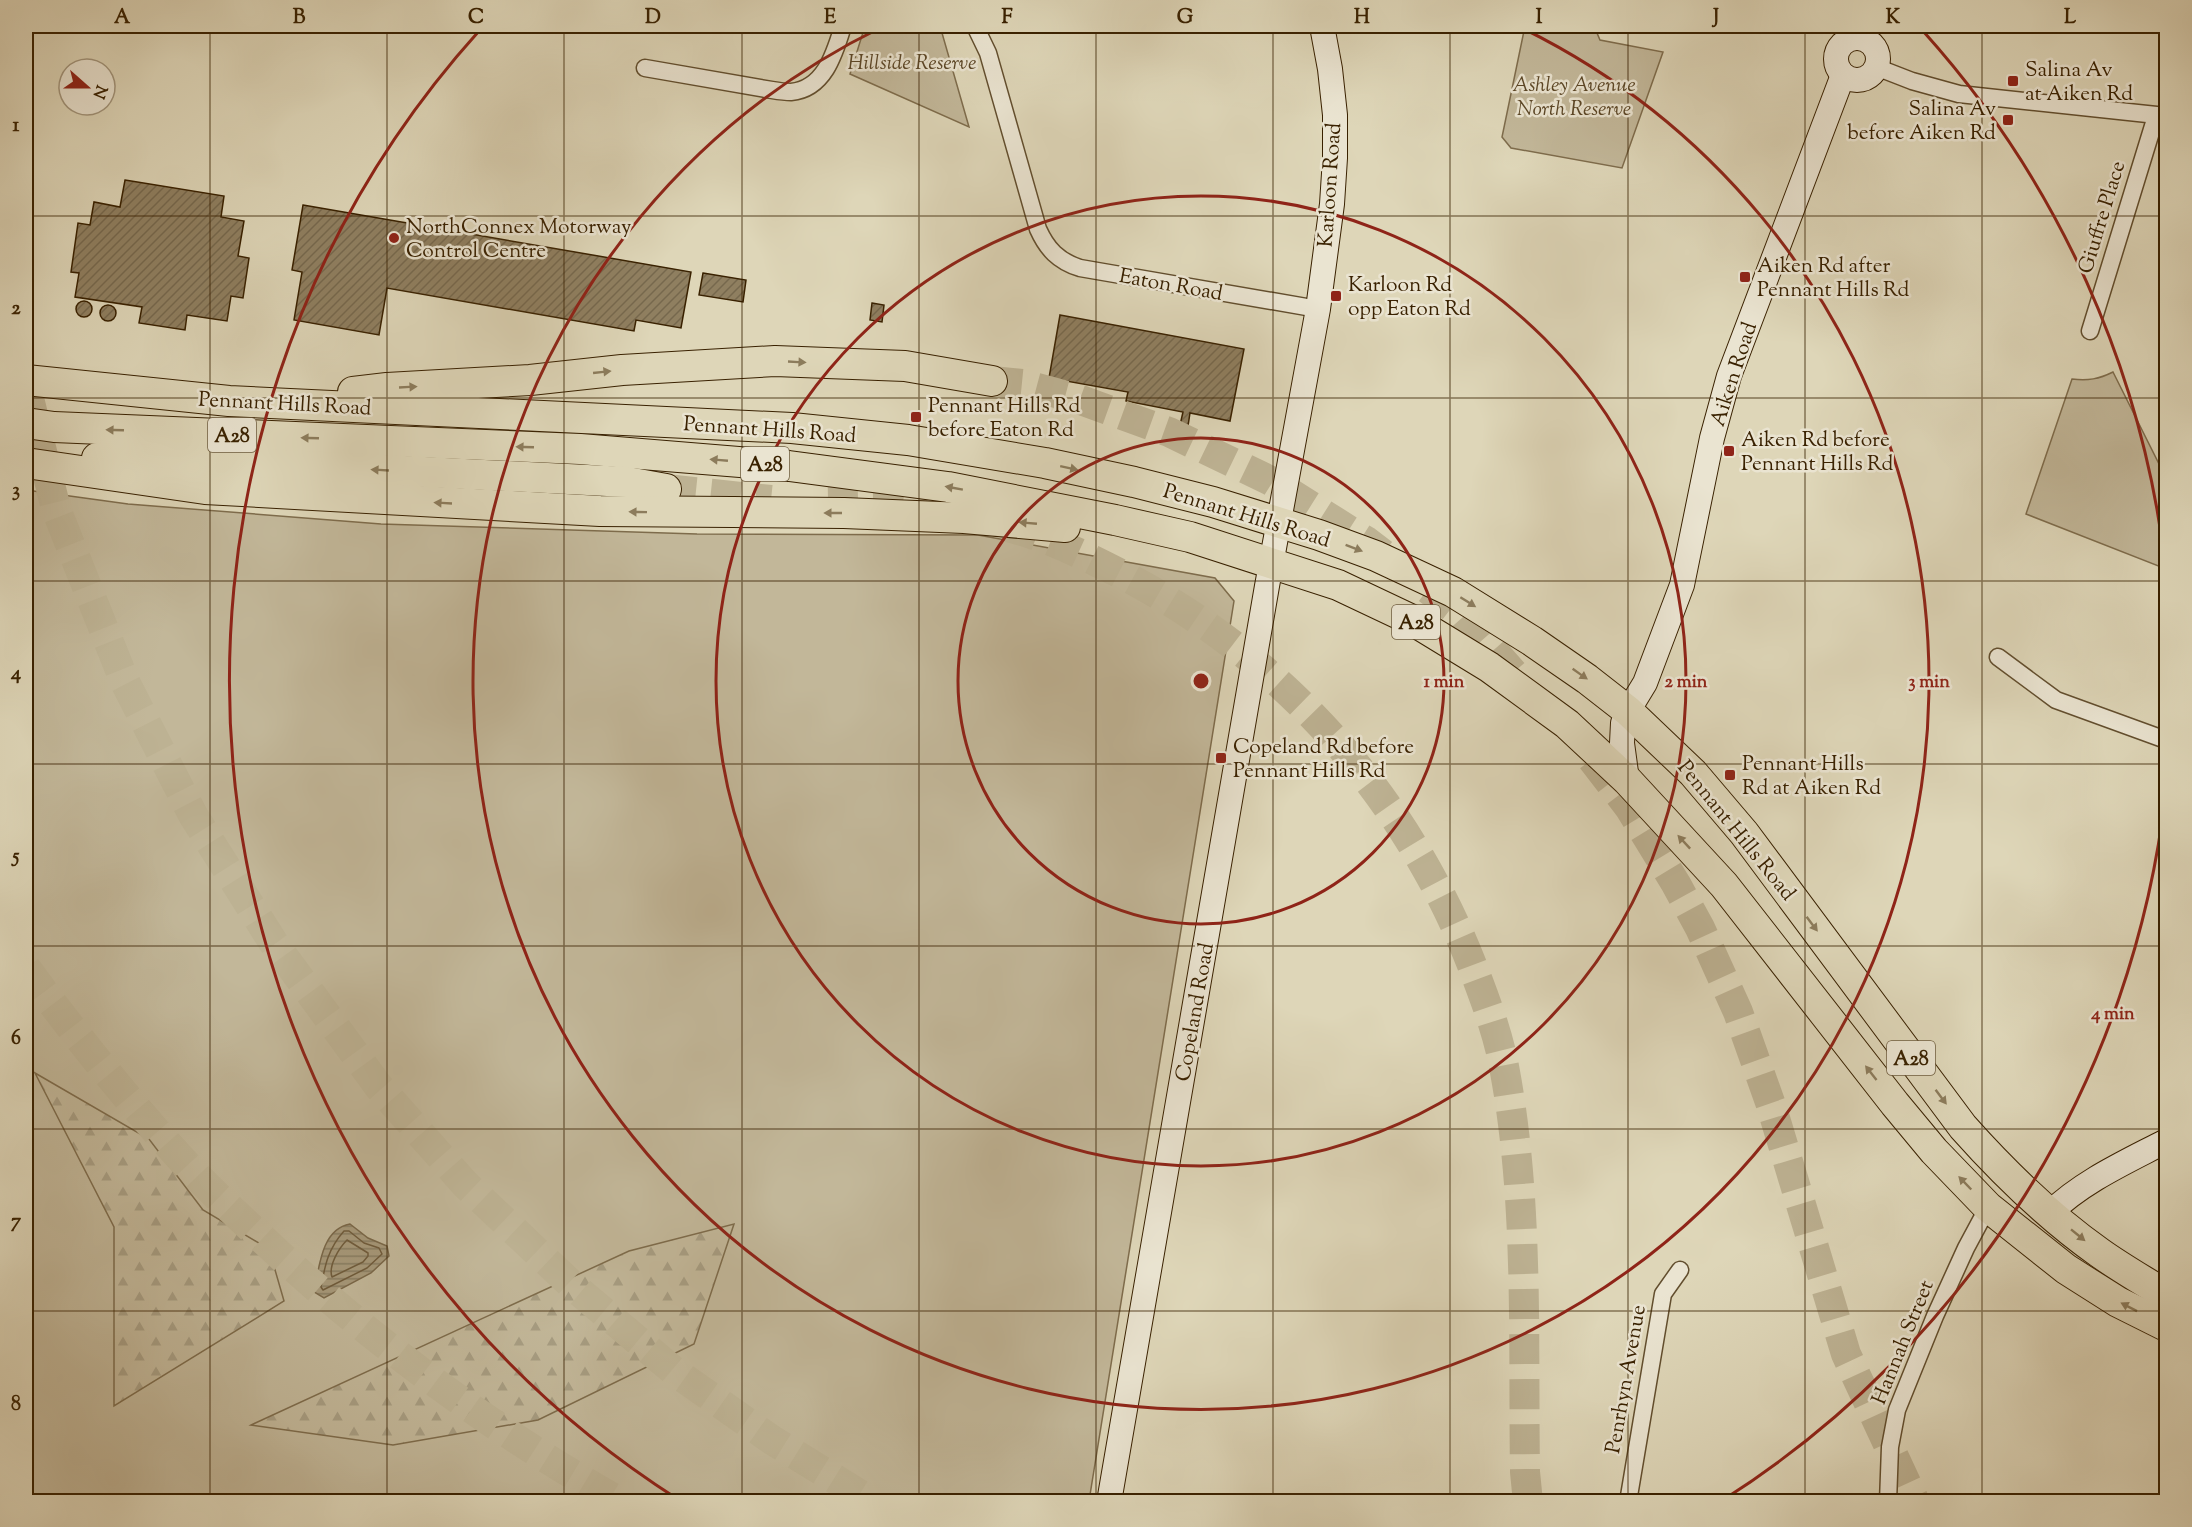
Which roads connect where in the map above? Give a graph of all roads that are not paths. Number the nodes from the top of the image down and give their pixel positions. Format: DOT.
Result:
graph roads {
  1 [pos="843,26"];
  2 [pos="975,26"];
  3 [pos="1322,26"];
  4 [pos="1860,32"];
  5 [pos="1876,67"];
  6 [pos="645,68"];
  7 [pos="1843,75"];
  8 [pos="2161,116"];
  9 [pos="1318,309"];
  10 [pos="2090,331"];
  11 [pos="26,380"];
  12 [pos="992,381"];
  13 [pos="266,402"];
  14 [pos="26,423"];
  15 [pos="26,445"];
  16 [pos="121,458"];
  17 [pos="26,462"];
  18 [pos="666,489"];
  19 [pos="1279,523"];
  20 [pos="1190,537"];
  21 [pos="1272,563"];
  22 [pos="1998,657"];
  23 [pos="1628,711"];
  24 [pos="2166,740"];
  25 [pos="1627,780"];
  26 [pos="2166,1141"];
  27 [pos="1988,1207"];
  28 [pos="2050,1213"];
  29 [pos="1680,1270"];
  30 [pos="2166,1295"];
  31 [pos="2166,1326"];
  32 [pos="1109,1502"];
  33 [pos="1628,1502"];
  34 [pos="1888,1502"];
  1 -- 6 [label="street"];
  2 -- 9 [label="street, Eaton Road"];
  3 -- 9 [label="main road, Karloon Road"];
  4 -- 5 [label="main road"];
  4 -- 7 [label="main road"];
  5 -- 7 [label="main road"];
  5 -- 8 [label="street"];
  7 -- 23 [label="main road, Aiken Road"];
  8 -- 10 [label="street, Giuffre Place"];
  9 -- 19 [label="main road"];
  11 -- 13 [label="highway, Pennant Hills Road / A28"];
  13 -- 12 [label="highway, one-way"];
  13 -- 19 [label="highway, Pennant Hills Road / A28, one-way"];
  20 -- 14 [label="highway, Pennant Hills Road / A28, one-way"];
  15 -- 16 [label="highway"];
  16 -- 17 [label="highway"];
  18 -- 16 [label="highway, one-way"];
  20 -- 17 [label="highway, one-way"];
  19 -- 21 [label="main road, Copeland Road"];
  19 -- 23 [label="highway, Pennant Hills Road / A28, one-way"];
  20 -- 21 [label="highway, Pennant Hills Road / A28"];
  21 -- 25 [label="highway, Pennant Hills Road / A28"];
  21 -- 32 [label="main road, Copeland Road"];
  22 -- 24 [label="street"];
  23 -- 25 [label="main road, Aiken Road"];
  23 -- 28 [label="highway, Pennant Hills Road / A28, one-way"];
  27 -- 25 [label="highway, Pennant Hills Road / A28, one-way"];
  26 -- 28 [label="main road"];
  31 -- 27 [label="highway, Pennant Hills Road / A28, one-way"];
  27 -- 34 [label="street, Hannah Street"];
  28 -- 30 [label="highway, Pennant Hills Road / A28, one-way"];
  29 -- 33 [label="street, Penrhyn Avenue"];
}
